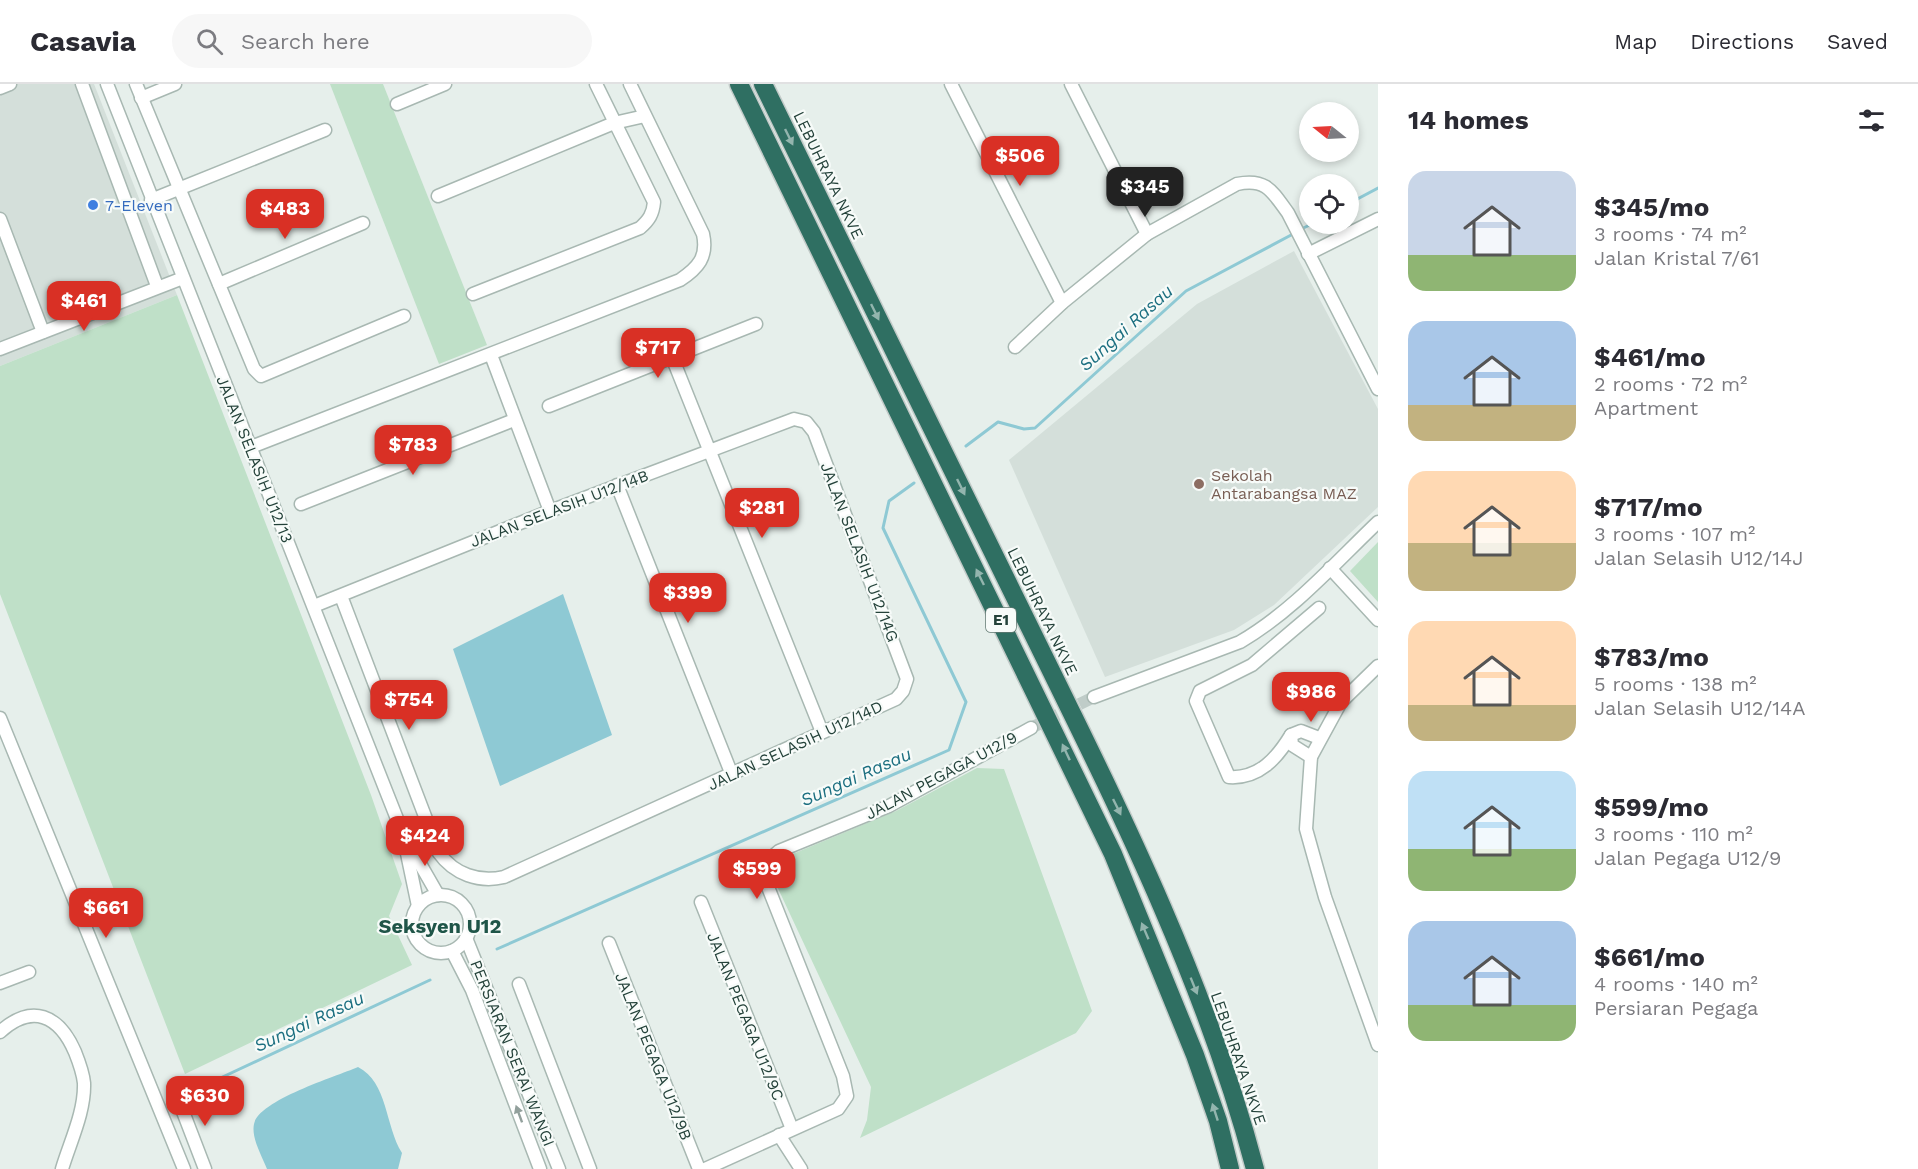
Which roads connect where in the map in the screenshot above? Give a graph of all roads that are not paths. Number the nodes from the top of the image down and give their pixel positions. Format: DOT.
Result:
graph roads {
  1 [pos="10,84"];
  2 [pos="82,84"];
  3 [pos="107,84"];
  4 [pos="136,84"];
  5 [pos="175,84"];
  6 [pos="445,84"];
  7 [pos="596,84"];
  8 [pos="630,84"];
  9 [pos="739,84"];
  10 [pos="763,84"];
  11 [pos="951,84"];
  12 [pos="1071,84"];
  13 [pos="0,88"];
  14 [pos="141,98"];
  15 [pos="397,104"];
  16 [pos="645,116"];
  17 [pos="614,123"];
  18 [pos="325,130"];
  19 [pos="180,190"];
  20 [pos="438,196"];
  21 [pos="152,200"];
  22 [pos="0,219"];
  23 [pos="1378,219"];
  24 [pos="363,223"];
  25 [pos="1147,234"];
  26 [pos="1305,248"];
  27 [pos="183,278"];
  28 [pos="219,285"];
  29 [pos="157,286"];
  30 [pos="473,294"];
  31 [pos="1062,303"];
  32 [pos="404,316"];
  33 [pos="756,324"];
  34 [pos="43,332"];
  35 [pos="1015,347"];
  36 [pos="0,349"];
  37 [pos="491,355"];
  38 [pos="672,357"];
  39 [pos="1378,389"];
  40 [pos="549,406"];
  41 [pos="514,420"];
  42 [pos="806,422"];
  43 [pos="251,447"];
  44 [pos="711,449"];
  45 [pos="617,485"];
  46 [pos="301,504"];
  47 [pos="550,510"];
  48 [pos="1378,522"];
  49 [pos="1330,568"];
  50 [pos="341,596"];
  51 [pos="314,606"];
  52 [pos="1318,608"];
  53 [pos="1378,620"];
  54 [pos="1378,666"];
  55 [pos="906,685"];
  56 [pos="1094,698"];
  57 [pos="0,718"];
  58 [pos="1031,728"];
  59 [pos="822,732"];
  60 [pos="1291,735"];
  61 [pos="1319,738"];
  62 [pos="1311,757"];
  63 [pos="732,775"];
  64 [pos="403,834"];
  65 [pos="438,895"];
  66 [pos="700,902"];
  67 [pos="418,906"];
  68 [pos="466,938"];
  69 [pos="609,943"];
  70 [pos="452,951"];
  71 [pos="29,972"];
  72 [pos="0,983"];
  73 [pos="519,984"];
  74 [pos="1374,1019"];
  75 [pos="0,1032"];
  76 [pos="1378,1045"];
  77 [pos="177,1096"];
  78 [pos="792,1129"];
  79 [pos="779,1135"];
  80 [pos="62,1169"];
  81 [pos="183,1169"];
  82 [pos="205,1169"];
  83 [pos="540,1169"];
  84 [pos="559,1169"];
  85 [pos="590,1169"];
  86 [pos="699,1169"];
  87 [pos="705,1169"];
  88 [pos="801,1169"];
  89 [pos="1230,1169"];
  90 [pos="1255,1169"];
  1 -- 13 [label="street"];
  2 -- 29 [label="street"];
  3 -- 21 [label="street, JALAN SELASIH U12/13"];
  4 -- 14 [label="street"];
  5 -- 14 [label="street"];
  6 -- 15 [label="street"];
  7 -- 17 [label="street"];
  8 -- 16 [label="street"];
  89 -- 9 [label="highway, E1, one-way"];
  10 -- 90 [label="highway, LEBUHRAYA NKVE / E1, one-way"];
  11 -- 31 [label="street"];
  12 -- 25 [label="street"];
  14 -- 19 [label="street"];
  16 -- 17 [label="street"];
  16 -- 37 [label="street"];
  17 -- 20 [label="street"];
  17 -- 30 [label="street"];
  18 -- 19 [label="street"];
  19 -- 21 [label="street"];
  19 -- 28 [label="street"];
  21 -- 27 [label="street, JALAN SELASIH U12/13"];
  22 -- 34 [label="street"];
  23 -- 26 [label="street"];
  24 -- 28 [label="street"];
  25 -- 26 [label="street"];
  25 -- 31 [label="street"];
  26 -- 39 [label="street"];
  27 -- 29 [label="street"];
  27 -- 43 [label="street, JALAN SELASIH U12/13"];
  28 -- 32 [label="street"];
  29 -- 34 [label="street"];
  31 -- 35 [label="street"];
  33 -- 38 [label="street"];
  34 -- 36 [label="street"];
  37 -- 41 [label="street"];
  37 -- 43 [label="street"];
  38 -- 40 [label="street"];
  38 -- 44 [label="street"];
  41 -- 46 [label="street"];
  41 -- 47 [label="street"];
  42 -- 44 [label="street, JALAN SELASIH U12/14B"];
  42 -- 55 [label="street, JALAN SELASIH U12/14G"];
  43 -- 51 [label="street, JALAN SELASIH U12/13"];
  44 -- 45 [label="street, JALAN SELASIH U12/14B"];
  44 -- 59 [label="street"];
  45 -- 47 [label="street, JALAN SELASIH U12/14B"];
  45 -- 63 [label="street"];
  47 -- 50 [label="street, JALAN SELASIH U12/14B"];
  48 -- 49 [label="street"];
  49 -- 53 [label="street"];
  49 -- 56 [label="street"];
  50 -- 51 [label="street, JALAN SELASIH U12/14B"];
  50 -- 63 [label="street, JALAN SELASIH U12/14D"];
  51 -- 64 [label="street, JALAN SELASIH U12/13"];
  52 -- 60 [label="street"];
  54 -- 61 [label="street"];
  55 -- 59 [label="street, JALAN SELASIH U12/14D"];
  57 -- 81 [label="street"];
  58 -- 78 [label="street, JALAN PEGAGA U12/9"];
  59 -- 63 [label="street, JALAN SELASIH U12/14D"];
  60 -- 61 [label="street"];
  60 -- 62 [label="street"];
  61 -- 62 [label="street"];
  62 -- 74 [label="street"];
  64 -- 65 [label="street, JALAN SELASIH U12/13"];
  64 -- 67 [label="street, JALAN SELASIH U12/13"];
  65 -- 67 [label="street"];
  65 -- 68 [label="street"];
  66 -- 78 [label="street, JALAN PEGAGA U12/9C"];
  67 -- 70 [label="street"];
  68 -- 70 [label="street"];
  68 -- 84 [label="street, PERSIARAN SERAI WANGI"];
  69 -- 86 [label="street, JALAN PEGAGA U12/9B"];
  83 -- 70 [label="street, PERSIARAN SERAI WANGI, one-way"];
  71 -- 72 [label="street"];
  73 -- 85 [label="street"];
  74 -- 76 [label="street"];
  75 -- 80 [label="street"];
  77 -- 82 [label="street"];
  78 -- 79 [label="street, JALAN PEGAGA U12/9"];
  79 -- 87 [label="street, JALAN PEGAGA U12/9"];
  79 -- 88 [label="street"];
}
